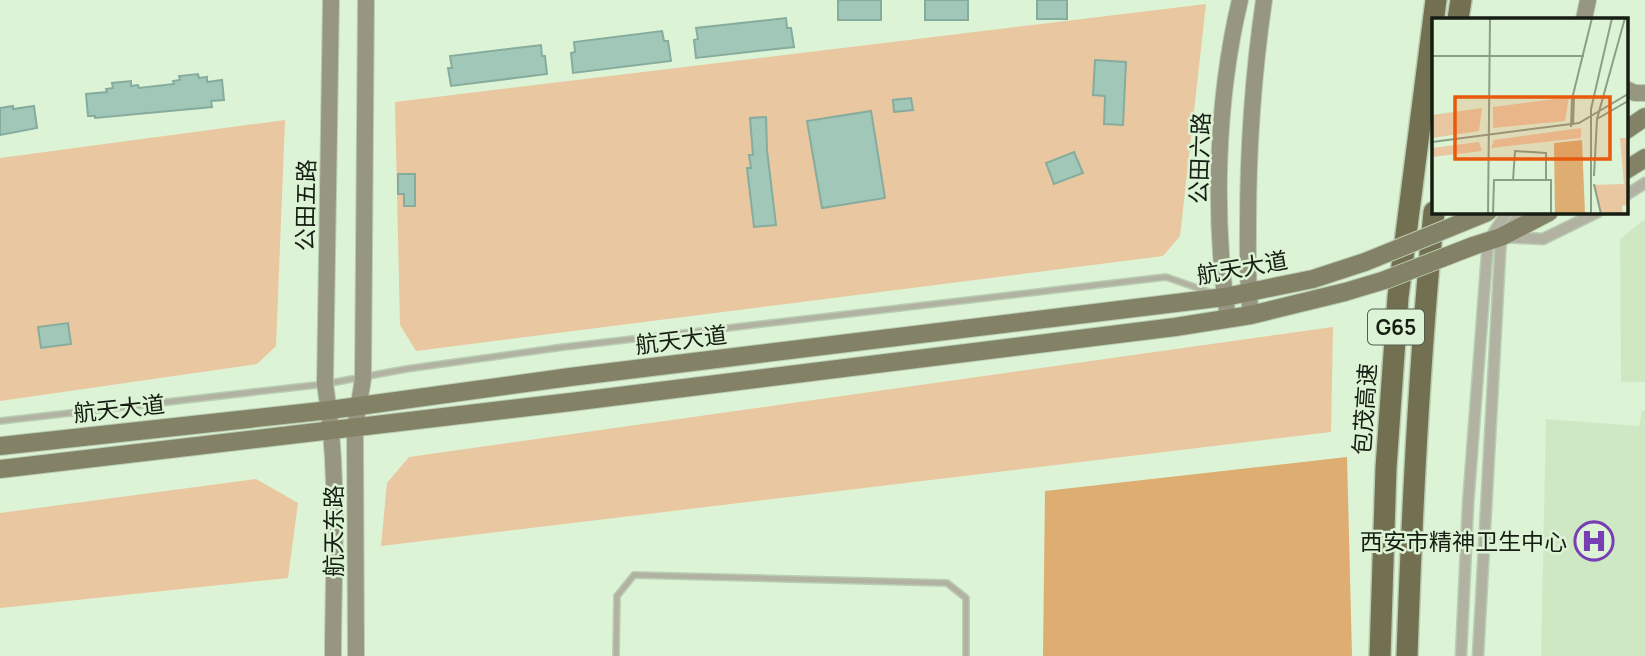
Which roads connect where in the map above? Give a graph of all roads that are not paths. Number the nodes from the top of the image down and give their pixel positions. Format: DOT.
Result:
graph roads {
  1 [pos="331,0"];
  2 [pos="366,0"];
  3 [pos="1240,0"];
  4 [pos="1264,0"];
  5 [pos="1436,0"];
  6 [pos="1461,0"];
  7 [pos="1578,0"];
  8 [pos="1588,0"];
  9 [pos="1434,18"];
  10 [pos="1458,18"];
  11 [pos="1573,18"];
  12 [pos="1584,18"];
  13 [pos="1432,31"];
  14 [pos="1628,90"];
  15 [pos="1645,93"];
  16 [pos="1645,117"];
  17 [pos="1628,129"];
  18 [pos="1645,158"];
  19 [pos="1628,169"];
  20 [pos="1645,183"];
  21 [pos="1628,194"];
  22 [pos="1434,214"];
  23 [pos="1483,214"];
  24 [pos="1506,214"];
  25 [pos="1520,214"];
  26 [pos="1545,214"];
  27 [pos="1594,214"];
  28 [pos="1488,241"];
  29 [pos="1248,292"];
  30 [pos="1225,297"];
  31 [pos="1251,315"];
  32 [pos="1228,319"];
  33 [pos="363,379"];
  34 [pos="326,384"];
  35 [pos="359,406"];
  36 [pos="330,410"];
  37 [pos="0,421"];
  38 [pos="355,427"];
  39 [pos="330,430"];
  40 [pos="0,446"];
  41 [pos="0,469"];
  42 [pos="333,656"];
  43 [pos="356,656"];
  44 [pos="616,656"];
  45 [pos="966,656"];
  46 [pos="1380,656"];
  47 [pos="1407,656"];
  48 [pos="1461,656"];
  49 [pos="1478,656"];
  1 -- 34 [label="main road, 公田五路"];
  2 -- 33 [label="main road"];
  3 -- 30 [label="main road, 公田六路"];
  4 -- 29 [label="main road"];
  5 -- 9 [label="highway, 包茂高速 / G65"];
  6 -- 10 [label="highway"];
  7 -- 11 [label="main road"];
  8 -- 12 [label="main road"];
  13 -- 46 [label="highway, 包茂高速 / G65"];
  14 -- 15 [label="main road"];
  16 -- 17 [label="main road"];
  18 -- 19 [label="main road"];
  20 -- 21 [label="street"];
  22 -- 47 [label="highway, G65"];
  23 -- 29 [label="main road, 航天大道, bridge"];
  24 -- 28 [label="street"];
  25 -- 28 [label="street"];
  26 -- 28 [label="main road, 航天大道"];
  27 -- 28 [label="street"];
  28 -- 31 [label="main road, 航天大道, bridge"];
  28 -- 48 [label="street"];
  28 -- 49 [label="street"];
  29 -- 30 [label="main road, 航天大道"];
  29 -- 31 [label="main road"];
  30 -- 32 [label="main road, 公田六路"];
  30 -- 33 [label="lane"];
  30 -- 35 [label="main road, 航天大道"];
  31 -- 32 [label="main road, 航天大道"];
  32 -- 38 [label="main road, 航天大道"];
  33 -- 34 [label="lane"];
  33 -- 35 [label="main road"];
  34 -- 36 [label="main road, 公田五路"];
  34 -- 37 [label="lane"];
  35 -- 36 [label="main road, 航天大道"];
  35 -- 38 [label="main road, 航天东路"];
  36 -- 39 [label="main road, 航天东路"];
  36 -- 40 [label="main road, 航天大道"];
  38 -- 39 [label="main road, 航天大道"];
  38 -- 43 [label="main road, 航天东路"];
  39 -- 41 [label="main road, 航天大道"];
  39 -- 42 [label="main road, 航天东路"];
  44 -- 45 [label="lane"];
}
